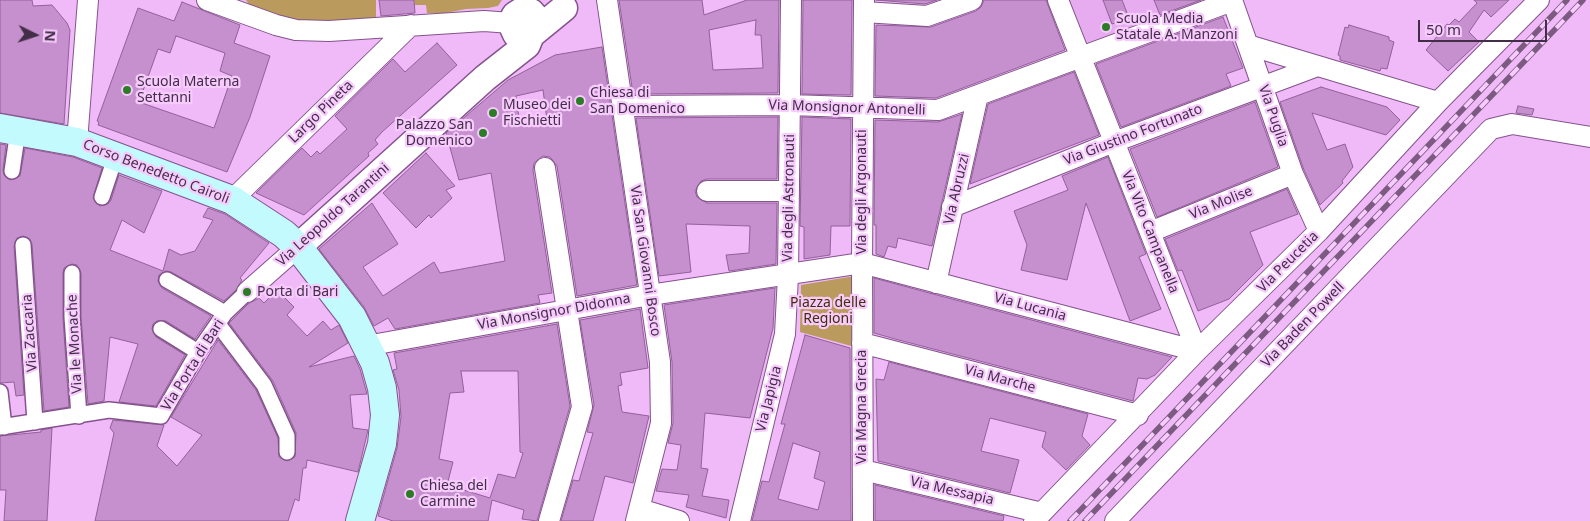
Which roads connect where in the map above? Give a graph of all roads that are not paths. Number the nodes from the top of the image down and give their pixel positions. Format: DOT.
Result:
graph roads {
  1 [pos="88,0"];
  2 [pos="207,0"];
  3 [pos="607,0"];
  4 [pos="791,0"];
  5 [pos="972,0"];
  6 [pos="1058,0"];
  7 [pos="1232,0"];
  8 [pos="1539,0"];
  9 [pos="575,4"];
  10 [pos="864,6"];
  11 [pos="927,8"];
  12 [pos="525,18"];
  13 [pos="411,25"];
  14 [pos="1248,46"];
  15 [pos="1081,57"];
  16 [pos="1315,67"];
  17 [pos="1262,86"];
  18 [pos="978,95"];
  19 [pos="1438,102"];
  20 [pos="790,105"];
  21 [pos="622,106"];
  22 [pos="863,108"];
  23 [pos="9,129"];
  24 [pos="1590,137"];
  25 [pos="77,142"];
  26 [pos="1114,142"];
  27 [pos="116,158"];
  28 [pos="545,168"];
  29 [pos="12,171"];
  30 [pos="1293,174"];
  31 [pos="707,191"];
  32 [pos="789,191"];
  33 [pos="102,197"];
  34 [pos="232,200"];
  35 [pos="952,207"];
  36 [pos="1319,231"];
  37 [pos="1150,232"];
  38 [pos="22,245"];
  39 [pos="298,247"];
  40 [pos="862,263"];
  41 [pos="72,273"];
  42 [pos="788,276"];
  43 [pos="167,280"];
  44 [pos="936,283"];
  45 [pos="244,295"];
  46 [pos="650,295"];
  47 [pos="568,309"];
  48 [pos="222,319"];
  49 [pos="161,329"];
  50 [pos="862,343"];
  51 [pos="366,346"];
  52 [pos="198,352"];
  53 [pos="1197,352"];
  54 [pos="0,392"];
  55 [pos="1138,415"];
  56 [pos="80,416"];
  57 [pos="35,422"];
  58 [pos="2,427"];
  59 [pos="287,452"];
  60 [pos="863,470"];
  61 [pos="638,515"];
  62 [pos="1038,517"];
  63 [pos="360,521"];
  64 [pos="549,521"];
  65 [pos="679,521"];
  66 [pos="740,521"];
  67 [pos="863,521"];
  68 [pos="1115,521"];
  1 -- 25 [label="street"];
  2 -- 13 [label="street"];
  3 -- 21 [label="street, Via San Giovanni Bosco"];
  4 -- 20 [label="street, Via degli Astronauti"];
  5 -- 11 [label="street"];
  6 -- 15 [label="street, Via Vito Campanella"];
  7 -- 14 [label="street, Via Puglia"];
  7 -- 15 [label="street, Via Monsignor Antonelli"];
  8 -- 19 [label="street, Via Peucetia"];
  9 -- 12 [label="street"];
  10 -- 11 [label="street"];
  10 -- 22 [label="street, Via degli Argonauti"];
  12 -- 13 [label="street"];
  12 -- 39 [label="street, Via Leopoldo Tarantini"];
  13 -- 34 [label="street, Largo Pineta"];
  14 -- 16 [label="street"];
  14 -- 17 [label="street, Via Puglia"];
  15 -- 18 [label="street, Via Monsignor Antonelli"];
  15 -- 26 [label="street, Via Vito Campanella"];
  16 -- 17 [label="street, Via Giustino Fortunato"];
  16 -- 19 [label="street"];
  17 -- 26 [label="street, Via Giustino Fortunato"];
  17 -- 30 [label="street, Via Puglia"];
  18 -- 22 [label="street, Via Monsignor Antonelli"];
  18 -- 35 [label="street, Via Abruzzi"];
  19 -- 36 [label="street, Via Peucetia"];
  20 -- 21 [label="street, Via Monsignor Antonelli"];
  20 -- 22 [label="street, Via Monsignor Antonelli"];
  20 -- 32 [label="street, Via degli Astronauti"];
  21 -- 46 [label="street, Via San Giovanni Bosco"];
  22 -- 40 [label="street, Via degli Argonauti"];
  23 -- 25 [label="main road, Corso Benedetto Cairoli"];
  23 -- 29 [label="street"];
  24 -- 68 [label="street, Via Baden Powell"];
  25 -- 27 [label="main road, Corso Benedetto Cairoli"];
  26 -- 35 [label="street, Via Giustino Fortunato"];
  26 -- 37 [label="street, Via Vito Campanella"];
  27 -- 33 [label="street"];
  27 -- 34 [label="main road, Corso Benedetto Cairoli"];
  28 -- 47 [label="street"];
  30 -- 36 [label="street, Via Puglia"];
  30 -- 37 [label="street, Via Molise"];
  31 -- 32 [label="street"];
  32 -- 42 [label="street, Via degli Astronauti"];
  34 -- 39 [label="main road, Corso Benedetto Cairoli"];
  35 -- 44 [label="street, Via Abruzzi"];
  36 -- 53 [label="street, Via Peucetia"];
  37 -- 53 [label="street, Via Vito Campanella"];
  38 -- 57 [label="street, Via Zaccaria"];
  39 -- 45 [label="street, Via Leopoldo Tarantini"];
  39 -- 51 [label="main road, Corso Benedetto Cairoli"];
  40 -- 42 [label="street, Via Monsignor Didonna"];
  40 -- 44 [label="street, Via Lucania"];
  40 -- 50 [label="street, Via Magna Grecia"];
  41 -- 56 [label="street, Via le Monache"];
  42 -- 46 [label="street, Via Monsignor Didonna"];
  42 -- 66 [label="street, Via Japigia"];
  43 -- 48 [label="street"];
  44 -- 53 [label="street, Via Lucania"];
  45 -- 48 [label="street, Via Porta di Bari"];
  46 -- 47 [label="street, Via Monsignor Didonna"];
  46 -- 61 [label="street, Via San Giovanni Bosco"];
  47 -- 51 [label="street, Via Monsignor Didonna"];
  47 -- 64 [label="street"];
  48 -- 52 [label="street, Via Porta di Bari"];
  48 -- 59 [label="street"];
  49 -- 52 [label="street"];
  50 -- 55 [label="street, Via Marche"];
  50 -- 60 [label="street, Via Magna Grecia"];
  51 -- 63 [label="main road, Corso Benedetto Cairoli"];
  52 -- 56 [label="street, Via Porta di Bari"];
  53 -- 55 [label="street, Via Peucetia"];
  54 -- 58 [label="street"];
  55 -- 62 [label="street, Via Peucetia"];
  56 -- 57 [label="street"];
  57 -- 58 [label="street"];
  60 -- 62 [label="street, Via Messapia"];
  60 -- 67 [label="street, Via Magna Grecia"];
  61 -- 65 [label="street"];
}
